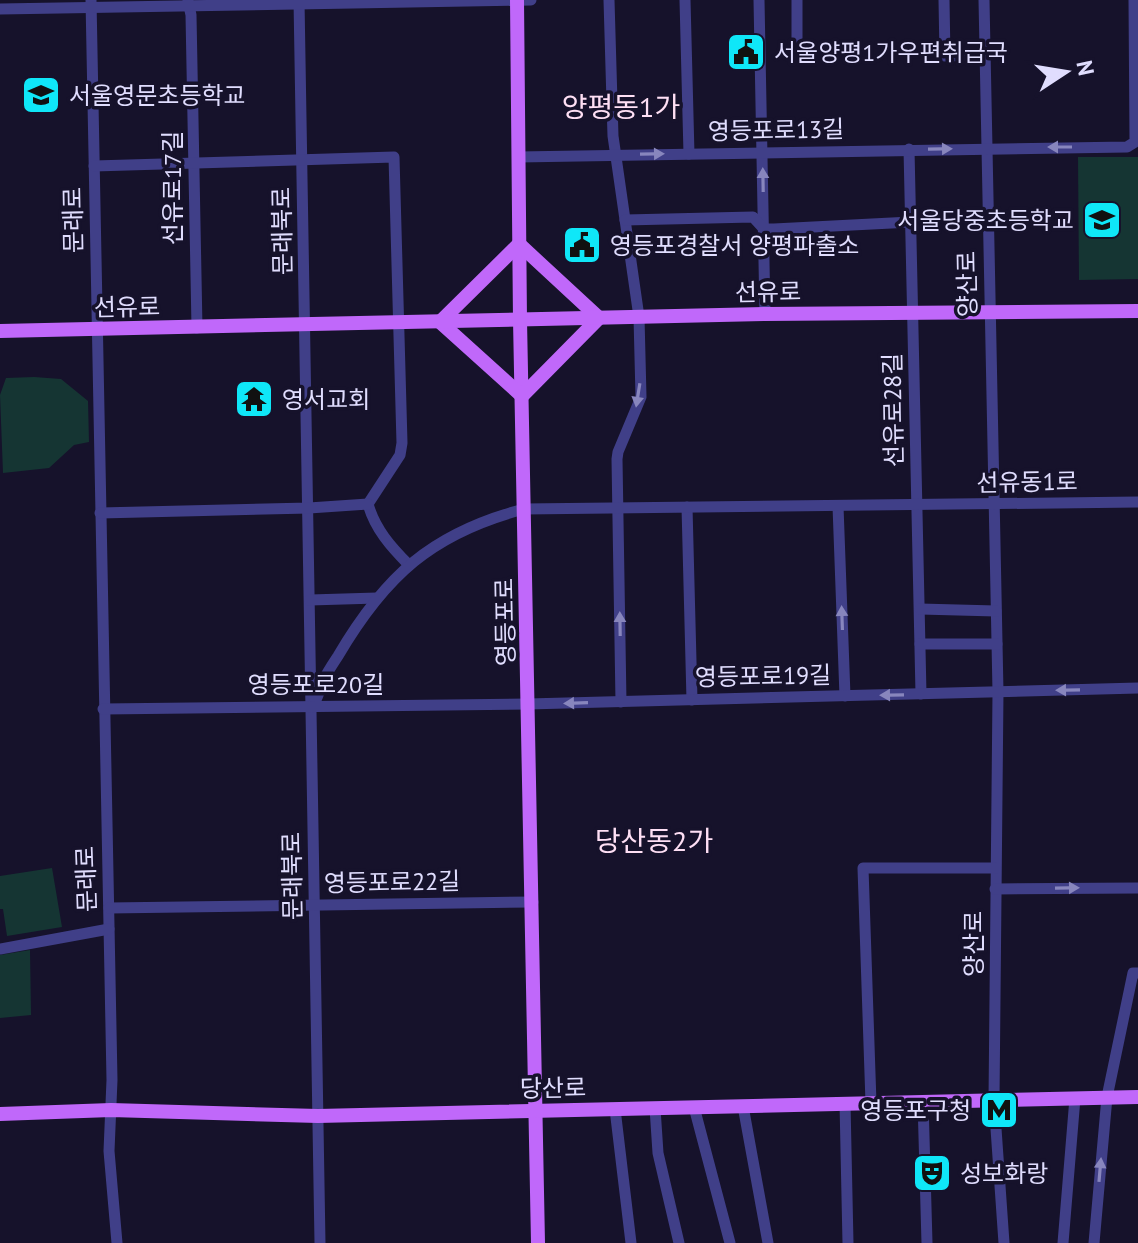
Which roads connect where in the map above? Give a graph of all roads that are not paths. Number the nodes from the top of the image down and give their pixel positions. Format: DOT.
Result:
graph roads {
  1 [pos="517,0"];
  2 [pos="531,0"];
  3 [pos="609,0"];
  4 [pos="685,0"];
  5 [pos="759,0"];
  6 [pos="797,0"];
  7 [pos="944,0"];
  8 [pos="984,0"];
  9 [pos="1134,0"];
  10 [pos="299,2"];
  11 [pos="188,3"];
  12 [pos="91,4"];
  13 [pos="0,9"];
  14 [pos="797,48"];
  15 [pos="985,55"];
  16 [pos="987,148"];
  17 [pos="909,149"];
  18 [pos="762,152"];
  19 [pos="689,154"];
  20 [pos="616,155"];
  21 [pos="518,157"];
  22 [pos="303,160"];
  23 [pos="192,163"];
  24 [pos="94,166"];
  25 [pos="625,220"];
  26 [pos="911,222"];
  27 [pos="764,229"];
  28 [pos="519,244"];
  29 [pos="1138,311"];
  30 [pos="913,313"];
  31 [pos="990,313"];
  32 [pos="765,314"];
  33 [pos="639,317"];
  34 [pos="599,318"];
  35 [pos="520,320"];
  36 [pos="440,322"];
  37 [pos="398,323"];
  38 [pos="307,325"];
  39 [pos="197,328"];
  40 [pos="97,330"];
  41 [pos="0,331"];
  42 [pos="522,396"];
  43 [pos="1138,502"];
  44 [pos="368,504"];
  45 [pos="994,505"];
  46 [pos="838,506"];
  47 [pos="917,506"];
  48 [pos="687,507"];
  49 [pos="309,508"];
  50 [pos="524,509"];
  51 [pos="618,509"];
  52 [pos="100,513"];
  53 [pos="409,565"];
  54 [pos="377,598"];
  55 [pos="310,600"];
  56 [pos="920,609"];
  57 [pos="996,611"];
  58 [pos="920,644"];
  59 [pos="997,644"];
  60 [pos="1138,688"];
  61 [pos="998,692"];
  62 [pos="921,694"];
  63 [pos="845,696"];
  64 [pos="692,700"];
  65 [pos="621,702"];
  66 [pos="528,704"];
  67 [pos="311,707"];
  68 [pos="103,709"];
  69 [pos="995,868"];
  70 [pos="1138,888"];
  71 [pos="995,889"];
  72 [pos="533,902"];
  73 [pos="314,905"];
  74 [pos="109,908"];
  75 [pos="109,929"];
  76 [pos="0,949"];
  77 [pos="1138,973"];
  78 [pos="1107,1097"];
  79 [pos="1138,1097"];
  80 [pos="1075,1098"];
  81 [pos="994,1100"];
  82 [pos="923,1101"];
  83 [pos="845,1103"];
  84 [pos="871,1103"];
  85 [pos="743,1106"];
  86 [pos="694,1107"];
  87 [pos="655,1108"];
  88 [pos="615,1109"];
  89 [pos="111,1110"];
  90 [pos="535,1111"];
  91 [pos="0,1114"];
  92 [pos="318,1116"];
  93 [pos="117,1243"];
  94 [pos="320,1243"];
  95 [pos="538,1243"];
  96 [pos="631,1243"];
  97 [pos="679,1243"];
  98 [pos="730,1243"];
  99 [pos="768,1243"];
  100 [pos="848,1243"];
  101 [pos="927,1243"];
  102 [pos="1004,1243"];
  103 [pos="1063,1243"];
  104 [pos="1094,1243"];
  1 -- 2 [label="street"];
  1 -- 10 [label="street"];
  1 -- 21 [label="main road, 영등포로"];
  3 -- 20 [label="street"];
  4 -- 19 [label="street"];
  5 -- 18 [label="street"];
  6 -- 14 [label="street"];
  7 -- 15 [label="street"];
  8 -- 15 [label="street, 양산로"];
  9 -- 16 [label="street, one-way"];
  10 -- 11 [label="street"];
  10 -- 22 [label="street, 문래북로"];
  11 -- 12 [label="street"];
  11 -- 23 [label="street, 선유로17길"];
  12 -- 13 [label="street"];
  12 -- 24 [label="street, 문래로"];
  15 -- 16 [label="street, 양산로"];
  17 -- 16 [label="street, 영등포로13길, one-way"];
  16 -- 31 [label="street, 양산로"];
  17 -- 18 [label="street, 영등포로13길"];
  17 -- 26 [label="street, 선유로28길"];
  18 -- 19 [label="street, 영등포로13길"];
  27 -- 18 [label="street, one-way"];
  20 -- 19 [label="street, 영등포로13길, one-way"];
  20 -- 21 [label="street, 영등포로13길"];
  20 -- 25 [label="street"];
  21 -- 28 [label="main road, 영등포로"];
  22 -- 23 [label="street, 문래로"];
  22 -- 37 [label="street"];
  22 -- 38 [label="street, 문래북로"];
  23 -- 24 [label="street, 문래로"];
  23 -- 39 [label="street, 선유로17길"];
  24 -- 40 [label="street, 문래로"];
  25 -- 27 [label="street"];
  25 -- 33 [label="street"];
  26 -- 27 [label="street"];
  26 -- 30 [label="street, 선유로28길"];
  27 -- 32 [label="street"];
  28 -- 34 [label="main road"];
  28 -- 35 [label="main road, 영등포로"];
  28 -- 36 [label="main road"];
  29 -- 31 [label="main road, 선유로"];
  30 -- 31 [label="main road, 선유로"];
  30 -- 32 [label="main road, 선유로"];
  30 -- 47 [label="street, 선유로28길"];
  31 -- 45 [label="street, 양산로"];
  32 -- 33 [label="main road, 선유로"];
  33 -- 34 [label="main road, 선유로"];
  33 -- 51 [label="street, one-way"];
  34 -- 35 [label="main road, 선유로"];
  34 -- 42 [label="main road"];
  35 -- 36 [label="main road, 선유로"];
  35 -- 42 [label="main road, 영등포로"];
  36 -- 37 [label="main road, 선유로"];
  36 -- 42 [label="main road"];
  37 -- 38 [label="main road, 선유로"];
  37 -- 44 [label="street"];
  38 -- 39 [label="main road, 선유로"];
  38 -- 49 [label="street, 문래북로"];
  39 -- 40 [label="main road, 선유로"];
  40 -- 41 [label="main road, 선유로"];
  40 -- 52 [label="street, 문래로"];
  42 -- 50 [label="main road, 영등포로"];
  43 -- 45 [label="street, 선유동1로"];
  44 -- 49 [label="street"];
  44 -- 53 [label="street"];
  45 -- 47 [label="street, 선유동1로"];
  45 -- 57 [label="street, 양산로"];
  46 -- 47 [label="street, 선유동1로"];
  46 -- 48 [label="street, 선유동1로"];
  63 -- 46 [label="street, one-way"];
  47 -- 56 [label="street"];
  48 -- 51 [label="street, 선유동1로"];
  48 -- 64 [label="street"];
  49 -- 52 [label="street"];
  49 -- 55 [label="street, 문래북로"];
  50 -- 51 [label="street, 선유동1로"];
  50 -- 53 [label="street, 선유동1로"];
  50 -- 66 [label="main road, 영등포로"];
  65 -- 51 [label="street, one-way"];
  52 -- 68 [label="street, 문래로"];
  53 -- 54 [label="street, 선유동1로"];
  54 -- 55 [label="street"];
  54 -- 67 [label="street, 선유동1로"];
  55 -- 67 [label="street, 문래북로"];
  56 -- 57 [label="street"];
  56 -- 58 [label="street"];
  57 -- 59 [label="street, 양산로"];
  58 -- 59 [label="street"];
  58 -- 62 [label="street"];
  59 -- 61 [label="street, 양산로"];
  60 -- 61 [label="street, 영등포로19길, one-way"];
  61 -- 62 [label="street, 영등포로19길"];
  61 -- 69 [label="street, 양산로"];
  62 -- 63 [label="street, 영등포로19길, one-way"];
  63 -- 64 [label="street, 영등포로19길"];
  64 -- 65 [label="street, 영등포로19길"];
  65 -- 66 [label="street, 영등포로19길, one-way"];
  66 -- 67 [label="street, 영등포로20길"];
  66 -- 72 [label="main road, 영등포로"];
  67 -- 68 [label="street, 영등포로20길"];
  67 -- 73 [label="street, 문래북로"];
  68 -- 74 [label="street, 문래로"];
  69 -- 71 [label="street, 양산로"];
  69 -- 84 [label="street"];
  71 -- 70 [label="street, one-way"];
  71 -- 81 [label="street, 양산로"];
  72 -- 73 [label="street, 영등포로22길"];
  72 -- 90 [label="main road, 영등포로"];
  73 -- 74 [label="street, 영등포로22길"];
  73 -- 92 [label="street, 문래북로"];
  74 -- 75 [label="street, 문래로"];
  75 -- 76 [label="street"];
  75 -- 89 [label="street, 문래로"];
  77 -- 78 [label="street"];
  78 -- 79 [label="main road, 당산로"];
  78 -- 80 [label="main road, 당산로"];
  104 -- 78 [label="street, one-way"];
  80 -- 81 [label="main road, 당산로"];
  80 -- 103 [label="street"];
  81 -- 82 [label="main road, 당산로"];
  81 -- 102 [label="street, 양산로"];
  82 -- 84 [label="main road, 당산로"];
  82 -- 101 [label="street"];
  83 -- 84 [label="main road, 당산로"];
  83 -- 85 [label="main road, 당산로"];
  83 -- 100 [label="street"];
  85 -- 86 [label="main road, 당산로"];
  85 -- 99 [label="street"];
  86 -- 87 [label="main road, 당산로"];
  86 -- 98 [label="street"];
  87 -- 88 [label="main road, 당산로"];
  87 -- 97 [label="street"];
  88 -- 90 [label="main road, 당산로"];
  88 -- 96 [label="street"];
  89 -- 91 [label="main road, 당산로"];
  89 -- 92 [label="main road, 당산로"];
  89 -- 93 [label="street, 문래로"];
  90 -- 92 [label="main road, 당산로"];
  90 -- 95 [label="main road, 영등포로"];
  92 -- 94 [label="street, 문래북로"];
}
